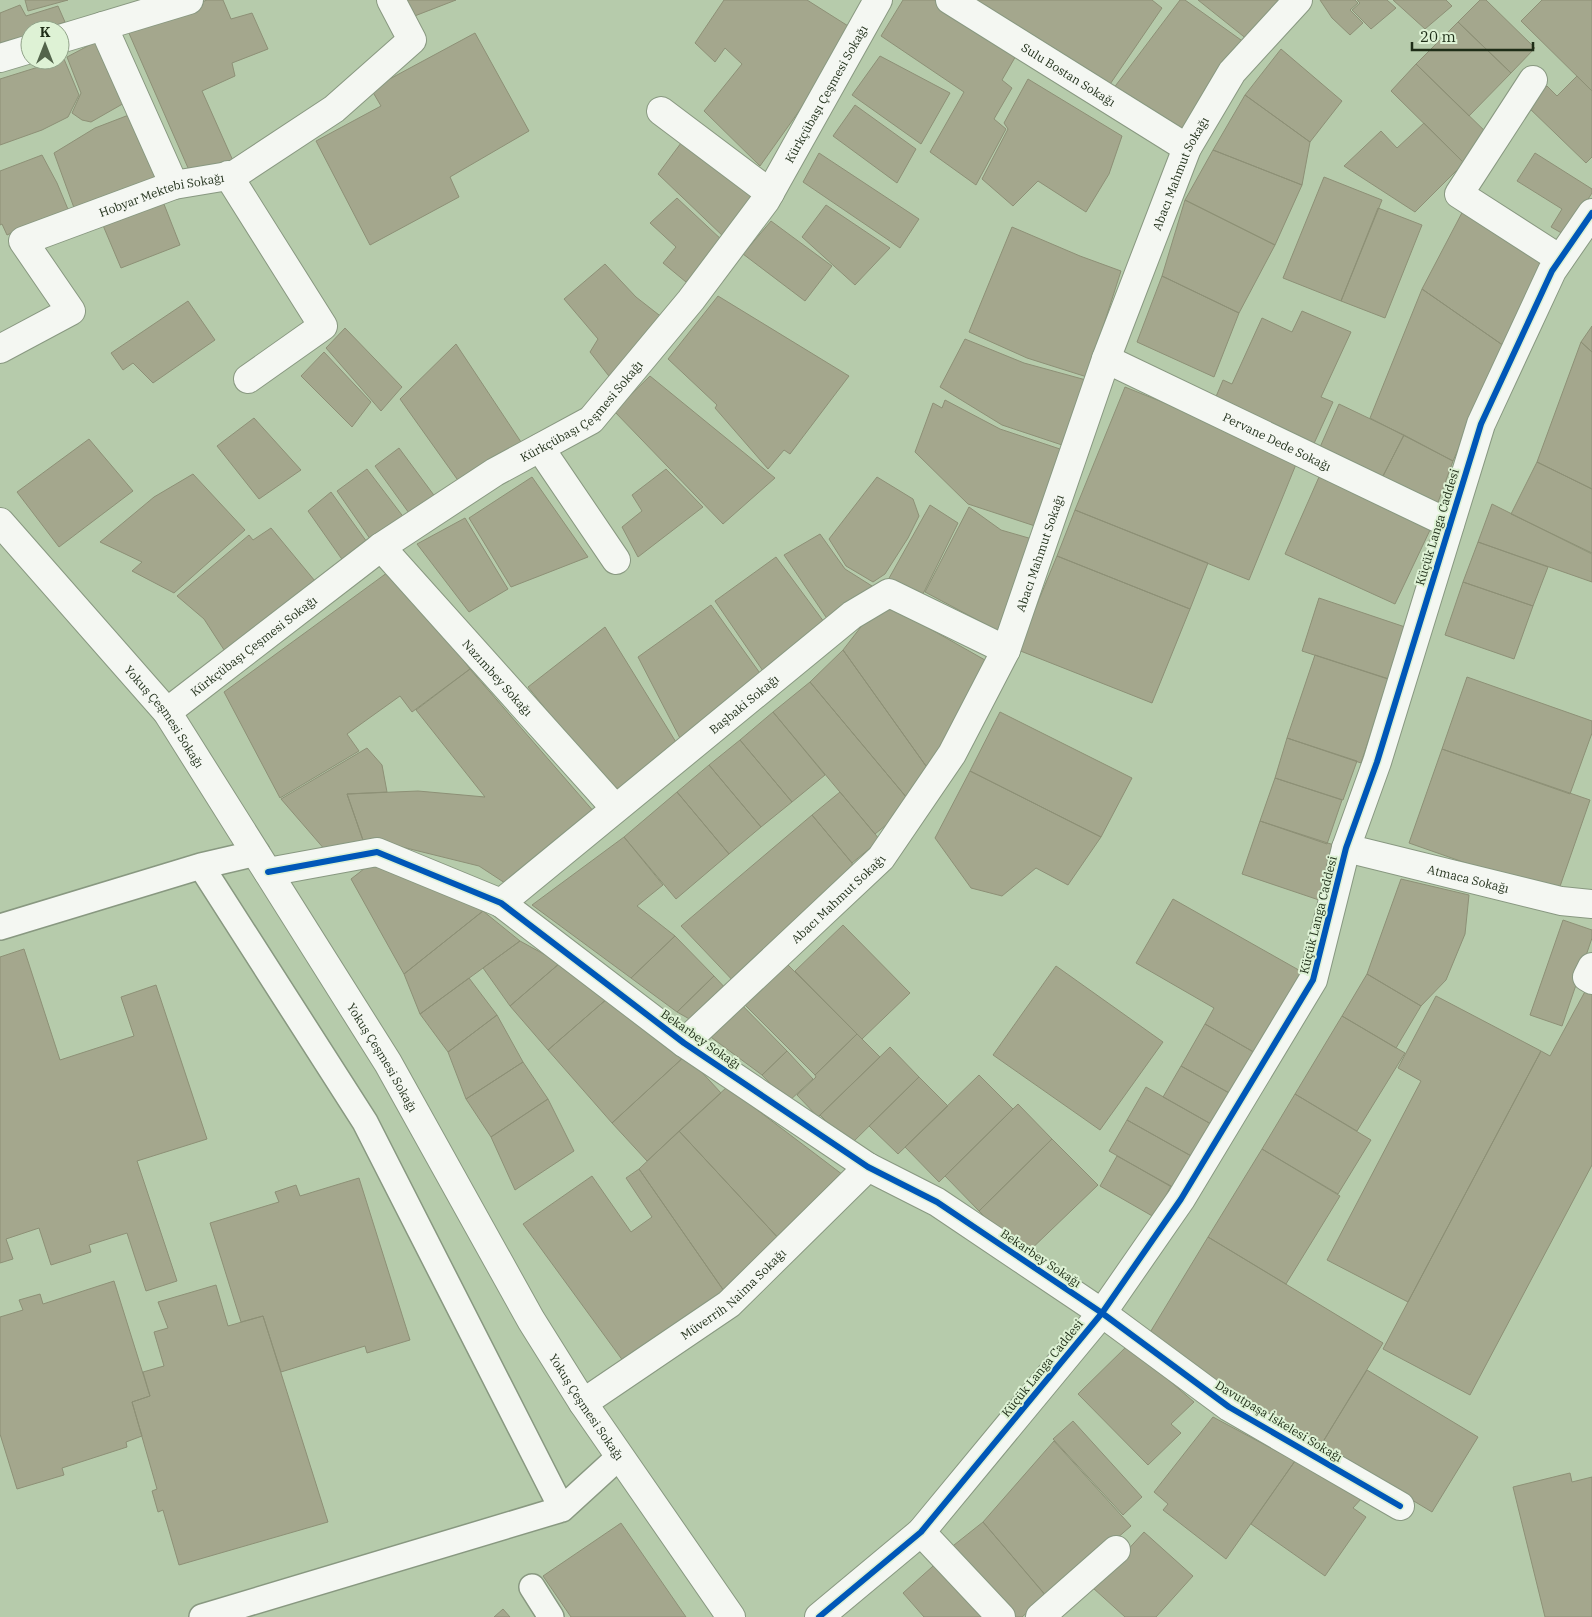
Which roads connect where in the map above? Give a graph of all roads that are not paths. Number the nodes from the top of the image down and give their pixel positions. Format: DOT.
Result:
graph roads {
  1 [pos="189,0"];
  2 [pos="391,0"];
  3 [pos="878,0"];
  4 [pos="950,0"];
  5 [pos="1298,0"];
  6 [pos="103,26"];
  7 [pos="70,36"];
  8 [pos="20,52"];
  9 [pos="0,58"];
  10 [pos="1533,80"];
  11 [pos="661,111"];
  12 [pos="1187,148"];
  13 [pos="228,175"];
  14 [pos="174,185"];
  15 [pos="770,193"];
  16 [pos="1592,213"];
  17 [pos="1560,259"];
  18 [pos="0,349"];
  19 [pos="1106,359"];
  20 [pos="248,380"];
  21 [pos="540,448"];
  22 [pos="0,522"];
  23 [pos="1450,524"];
  24 [pos="381,547"];
  25 [pos="616,560"];
  26 [pos="1006,650"];
  27 [pos="167,712"];
  28 [pos="615,808"];
  29 [pos="1346,848"];
  30 [pos="263,862"];
  31 [pos="201,866"];
  32 [pos="501,904"];
  33 [pos="1592,904"];
  34 [pos="0,927"];
  35 [pos="1592,967"];
  36 [pos="1592,980"];
  37 [pos="684,1043"];
  38 [pos="868,1167"];
  39 [pos="1102,1313"];
  40 [pos="583,1403"];
  41 [pos="620,1456"];
  42 [pos="1400,1506"];
  43 [pos="562,1509"];
  44 [pos="922,1532"];
  45 [pos="1116,1550"];
  46 [pos="532,1587"];
  47 [pos="202,1617"];
  48 [pos="551,1617"];
  49 [pos="731,1617"];
  50 [pos="819,1617"];
  51 [pos="1001,1617"];
  52 [pos="1040,1617"];
  1 -- 6 [label="street"];
  2 -- 13 [label="street, Hobyar Mektebi Sokağı"];
  3 -- 15 [label="street, Kürkçübaşı Çeşmesi Sokağı"];
  4 -- 12 [label="street, Sulu Bostan Sokağı"];
  5 -- 12 [label="street, Abacı Mahmut Sokağı"];
  6 -- 7 [label="street"];
  6 -- 14 [label="street"];
  8 -- 9 [label="street"];
  10 -- 17 [label="street"];
  11 -- 15 [label="street"];
  12 -- 19 [label="street, Abacı Mahmut Sokağı"];
  13 -- 14 [label="street, Hobyar Mektebi Sokağı"];
  13 -- 20 [label="street"];
  14 -- 18 [label="street, Hobyar Mektebi Sokağı"];
  15 -- 21 [label="street, Kürkçübaşı Çeşmesi Sokağı"];
  16 -- 17 [label="street, Küçük Langa Caddesi"];
  17 -- 23 [label="street, Küçük Langa Caddesi"];
  19 -- 23 [label="street, Pervane Dede Sokağı"];
  19 -- 26 [label="street, Abacı Mahmut Sokağı"];
  21 -- 24 [label="street, Kürkçübaşı Çeşmesi Sokağı"];
  21 -- 25 [label="street"];
  22 -- 27 [label="street, Yokuş Çeşmesi Sokağı"];
  23 -- 29 [label="street, Küçük Langa Caddesi"];
  24 -- 27 [label="street, Kürkçübaşı Çeşmesi Sokağı"];
  24 -- 28 [label="street, Nazımbey Sokağı"];
  26 -- 28 [label="street, Başbaki Sokağı"];
  26 -- 37 [label="street, Abacı Mahmut Sokağı"];
  27 -- 30 [label="street, Yokuş Çeşmesi Sokağı"];
  28 -- 32 [label="street, Başbaki Sokağı"];
  29 -- 33 [label="street, Atmaca Sokağı"];
  29 -- 39 [label="street, Küçük Langa Caddesi"];
  30 -- 31 [label="lane"];
  30 -- 32 [label="street, Bekarbey Sokağı"];
  30 -- 40 [label="street, Yokuş Çeşmesi Sokağı"];
  31 -- 34 [label="lane"];
  31 -- 43 [label="lane"];
  32 -- 37 [label="street, Bekarbey Sokağı"];
  35 -- 36 [label="street"];
  37 -- 38 [label="street, Bekarbey Sokağı"];
  38 -- 39 [label="street, Bekarbey Sokağı"];
  38 -- 40 [label="street, Müverrih Naima Sokağı"];
  39 -- 42 [label="street, Davutpaşa İskelesi Sokağı"];
  39 -- 44 [label="street, Küçük Langa Caddesi"];
  40 -- 41 [label="street, Yokuş Çeşmesi Sokağı"];
  41 -- 43 [label="lane"];
  41 -- 49 [label="street, Yokuş Çeşmesi Sokağı"];
  43 -- 47 [label="lane"];
  44 -- 50 [label="street, Küçük Langa Caddesi"];
  44 -- 51 [label="street"];
  45 -- 52 [label="street"];
  46 -- 48 [label="lane"];
}
